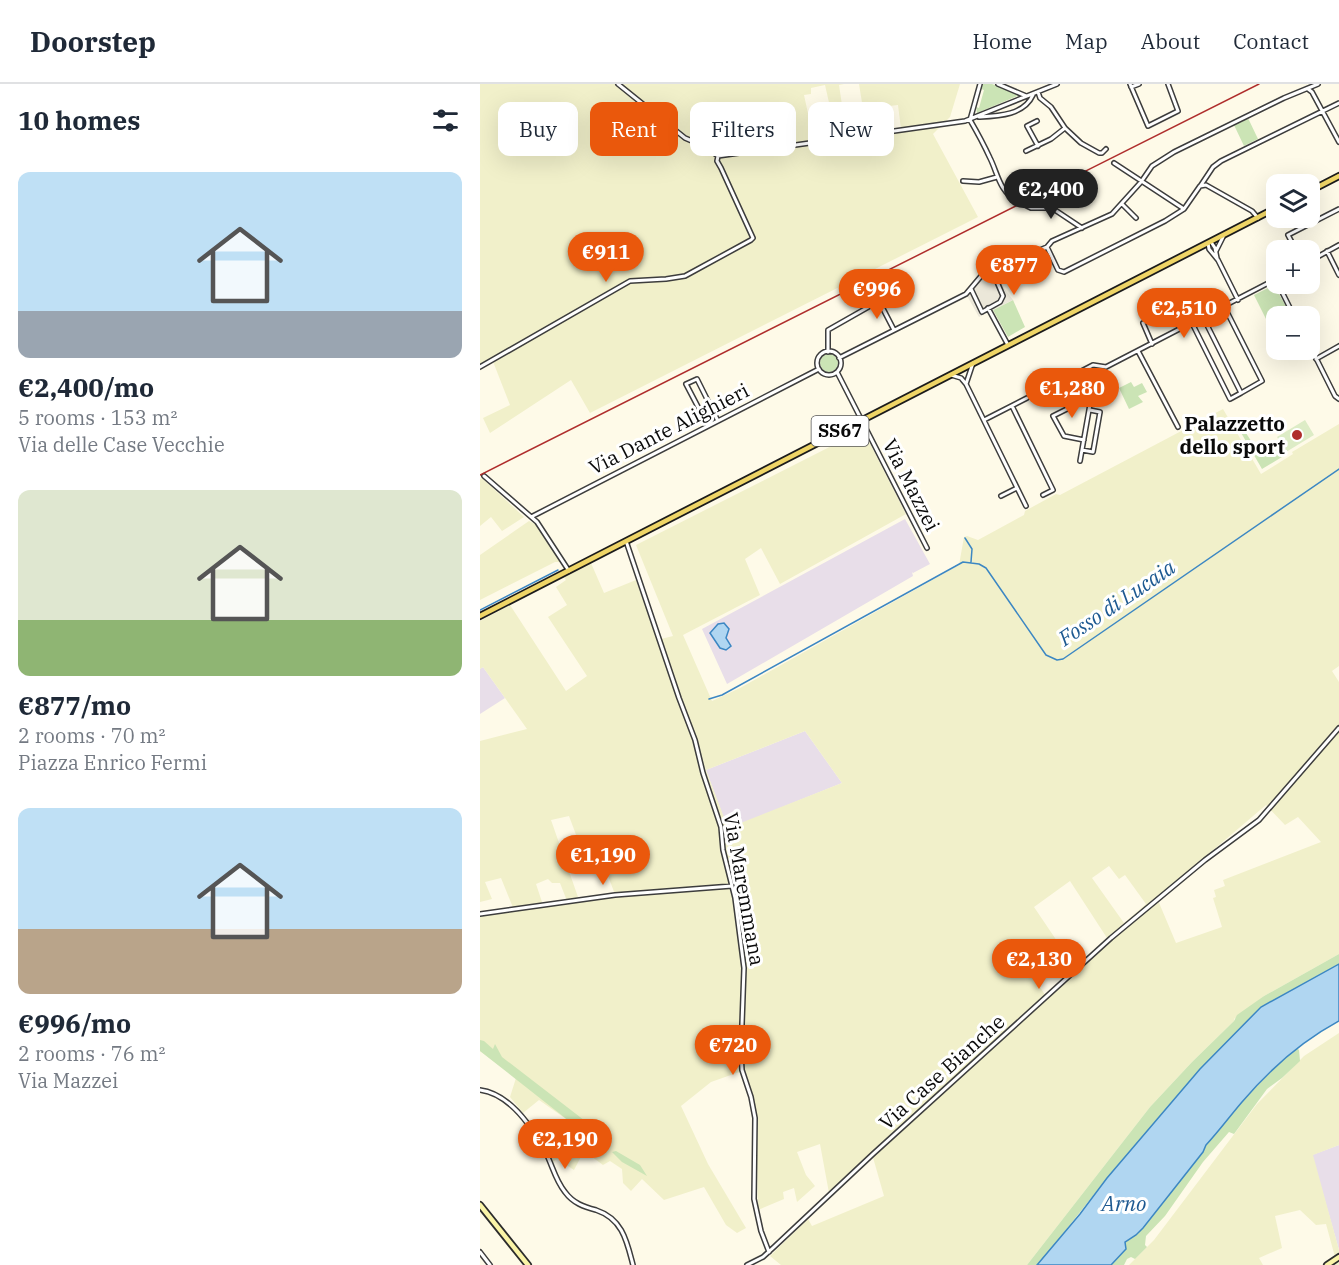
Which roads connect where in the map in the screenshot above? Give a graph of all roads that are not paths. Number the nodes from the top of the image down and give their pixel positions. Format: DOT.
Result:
graph roads {
  1 [pos="618,84"];
  2 [pos="980,84"];
  3 [pos="998,84"];
  4 [pos="1057,84"];
  5 [pos="1138,84"];
  6 [pos="1168,84"];
  7 [pos="1318,84"];
  8 [pos="1130,86"];
  9 [pos="1308,89"];
  10 [pos="1036,92"];
  11 [pos="1026,96"];
  12 [pos="1339,103"];
  13 [pos="1323,111"];
  14 [pos="976,117"];
  15 [pos="970,120"];
  16 [pos="1037,121"];
  17 [pos="1065,128"];
  18 [pos="1337,134"];
  19 [pos="690,140"];
  20 [pos="1339,142"];
  21 [pos="796,145"];
  22 [pos="1038,146"];
  23 [pos="1106,149"];
  24 [pos="1026,151"];
  25 [pos="719,156"];
  26 [pos="1114,163"];
  27 [pos="1339,176"];
  28 [pos="997,177"];
  29 [pos="963,181"];
  30 [pos="1141,182"];
  31 [pos="1200,186"];
  32 [pos="1320,186"];
  33 [pos="1017,201"];
  34 [pos="1122,204"];
  35 [pos="1025,205"];
  36 [pos="1184,209"];
  37 [pos="1339,209"];
  38 [pos="1266,214"];
  39 [pos="1136,218"];
  40 [pos="1258,218"];
  41 [pos="1082,228"];
  42 [pos="1226,234"];
  43 [pos="1291,240"];
  44 [pos="1209,242"];
  45 [pos="1339,245"];
  46 [pos="1047,247"];
  47 [pos="1200,247"];
  48 [pos="1210,251"];
  49 [pos="1216,251"];
  50 [pos="1327,251"];
  51 [pos="1320,255"];
  52 [pos="1218,260"];
  53 [pos="992,270"];
  54 [pos="1339,275"];
  55 [pos="1266,286"];
  56 [pos="970,289"];
  57 [pos="1238,300"];
  58 [pos="1224,306"];
  59 [pos="988,308"];
  60 [pos="1203,318"];
  61 [pos="1191,323"];
  62 [pos="894,330"];
  63 [pos="1152,344"];
  64 [pos="1008,345"];
  65 [pos="1339,346"];
  66 [pos="1138,351"];
  67 [pos="828,352"];
  68 [pos="1320,357"];
  69 [pos="840,358"];
  70 [pos="1316,360"];
  71 [pos="973,363"];
  72 [pos="480,367"];
  73 [pos="819,369"];
  74 [pos="960,369"];
  75 [pos="1081,371"];
  76 [pos="837,372"];
  77 [pos="949,375"];
  78 [pos="961,378"];
  79 [pos="967,378"];
  80 [pos="966,384"];
  81 [pos="1241,393"];
  82 [pos="1032,397"];
  83 [pos="1091,397"];
  84 [pos="1027,398"];
  85 [pos="1339,399"];
  86 [pos="1012,406"];
  87 [pos="1089,410"];
  88 [pos="984,420"];
  89 [pos="718,421"];
  90 [pos="860,421"];
  91 [pos="708,426"];
  92 [pos="1178,427"];
  93 [pos="1084,440"];
  94 [pos="1082,450"];
  95 [pos="1080,461"];
  96 [pos="484,476"];
  97 [pos="1017,488"];
  98 [pos="1043,495"];
  99 [pos="1001,496"];
  100 [pos="1026,506"];
  101 [pos="532,516"];
  102 [pos="626,541"];
  103 [pos="927,548"];
  104 [pos="569,571"];
  105 [pos="480,616"];
  106 [pos="1339,728"];
  107 [pos="732,886"];
  108 [pos="480,914"];
  109 [pos="480,1090"];
  110 [pos="480,1205"];
  111 [pos="480,1252"];
  112 [pos="769,1252"];
  113 [pos="1339,1257"];
  114 [pos="755,1263"];
  115 [pos="490,1265"];
  116 [pos="528,1265"];
  117 [pos="633,1265"];
  118 [pos="747,1265"];
  119 [pos="1327,1265"];
  1 -- 19 [label="street"];
  2 -- 15 [label="street"];
  3 -- 11 [label="street"];
  4 -- 10 [label="street"];
  5 -- 8 [label="street"];
  6 -- 8 [label="street"];
  7 -- 9 [label="street"];
  9 -- 13 [label="street"];
  9 -- 30 [label="street"];
  10 -- 11 [label="street"];
  10 -- 14 [label="street"];
  10 -- 17 [label="street"];
  11 -- 14 [label="street"];
  12 -- 13 [label="street"];
  13 -- 18 [label="street"];
  13 -- 31 [label="street"];
  14 -- 15 [label="street"];
  15 -- 21 [label="street"];
  15 -- 28 [label="street"];
  16 -- 22 [label="street"];
  17 -- 22 [label="street"];
  17 -- 23 [label="street"];
  18 -- 20 [label="street"];
  22 -- 24 [label="street"];
  25 -- 72 [label="street"];
  26 -- 30 [label="street"];
  27 -- 32 [label="main road"];
  28 -- 29 [label="street"];
  28 -- 33 [label="street"];
  30 -- 34 [label="street"];
  30 -- 36 [label="street"];
  31 -- 36 [label="street"];
  31 -- 40 [label="street"];
  34 -- 39 [label="street"];
  34 -- 41 [label="street"];
  35 -- 41 [label="street"];
  36 -- 46 [label="street"];
  37 -- 43 [label="street"];
  38 -- 40 [label="main road, SS67"];
  40 -- 42 [label="main road, SS67"];
  41 -- 46 [label="street"];
  42 -- 44 [label="main road, SS67"];
  42 -- 49 [label="street"];
  44 -- 47 [label="main road, SS67"];
  44 -- 48 [label="street"];
  44 -- 49 [label="street"];
  45 -- 50 [label="street"];
  46 -- 53 [label="street"];
  47 -- 48 [label="street"];
  47 -- 64 [label="main road, SS67"];
  48 -- 52 [label="street"];
  49 -- 52 [label="street"];
  50 -- 51 [label="street"];
  50 -- 54 [label="street"];
  52 -- 57 [label="street"];
  53 -- 56 [label="street"];
  53 -- 59 [label="street"];
  55 -- 57 [label="street"];
  56 -- 59 [label="street"];
  56 -- 62 [label="street"];
  57 -- 58 [label="street"];
  58 -- 60 [label="street"];
  58 -- 81 [label="street"];
  59 -- 64 [label="street"];
  60 -- 61 [label="street"];
  60 -- 81 [label="street"];
  61 -- 63 [label="street"];
  61 -- 63 [label="street"];
  61 -- 81 [label="street"];
  62 -- 67 [label="street"];
  62 -- 69 [label="street"];
  63 -- 66 [label="street"];
  64 -- 71 [label="main road, SS67"];
  65 -- 68 [label="street"];
  66 -- 75 [label="street"];
  66 -- 92 [label="street"];
  67 -- 69 [label="street"];
  67 -- 73 [label="street"];
  69 -- 76 [label="street"];
  70 -- 85 [label="street"];
  71 -- 74 [label="main road, SS67"];
  71 -- 79 [label="street"];
  73 -- 76 [label="street"];
  73 -- 89 [label="street, Via Dante Alighieri"];
  74 -- 77 [label="main road, SS67"];
  74 -- 78 [label="street"];
  74 -- 79 [label="street"];
  75 -- 82 [label="street"];
  75 -- 83 [label="street"];
  76 -- 90 [label="street, Via Mazzei"];
  77 -- 78 [label="street"];
  77 -- 90 [label="main road, SS67"];
  78 -- 80 [label="street"];
  79 -- 80 [label="street"];
  80 -- 88 [label="street"];
  83 -- 87 [label="street"];
  83 -- 93 [label="street"];
  84 -- 86 [label="street"];
  86 -- 88 [label="street"];
  86 -- 98 [label="street"];
  87 -- 93 [label="street"];
  87 -- 94 [label="street"];
  88 -- 97 [label="street"];
  89 -- 91 [label="street, Via Dante Alighieri"];
  89 -- 91 [label="street"];
  90 -- 102 [label="main road, SS67"];
  90 -- 103 [label="street, Via Mazzei"];
  91 -- 101 [label="street, Via Dante Alighieri"];
  93 -- 94 [label="street"];
  94 -- 95 [label="street"];
  96 -- 101 [label="street"];
  97 -- 99 [label="street"];
  97 -- 100 [label="street"];
  101 -- 104 [label="street"];
  102 -- 104 [label="main road"];
  102 -- 107 [label="street, Via Maremmana"];
  104 -- 105 [label="main road"];
  106 -- 112 [label="street, Via Case Bianche"];
  107 -- 108 [label="street"];
  107 -- 112 [label="street, Via Maremmana"];
  109 -- 117 [label="street"];
  110 -- 116 [label="main road"];
  111 -- 115 [label="street"];
  112 -- 114 [label="street, Via Case Bianche"];
  113 -- 119 [label="main road"];
  114 -- 118 [label="street, Via Case Bianche"];
}
